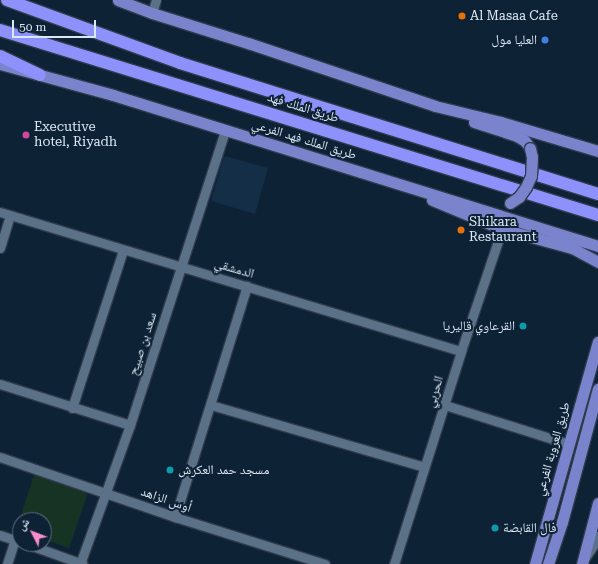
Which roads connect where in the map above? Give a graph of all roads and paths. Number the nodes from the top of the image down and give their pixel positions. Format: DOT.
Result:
graph roads {
  1 [pos="7,0"];
  2 [pos="118,0"];
  3 [pos="156,0"];
  4 [pos="152,13"];
  5 [pos="0,30"];
  6 [pos="0,56"];
  7 [pos="0,64"];
  8 [pos="40,75"];
  9 [pos="434,106"];
  10 [pos="225,130"];
  11 [pos="595,149"];
  12 [pos="402,186"];
  13 [pos="598,194"];
  14 [pos="0,212"];
  15 [pos="598,215"];
  16 [pos="10,216"];
  17 [pos="502,229"];
  18 [pos="598,246"];
  19 [pos="0,248"];
  20 [pos="123,250"];
  21 [pos="598,262"];
  22 [pos="181,266"];
  23 [pos="247,286"];
  24 [pos="598,342"];
  25 [pos="461,351"];
  26 [pos="0,384"];
  27 [pos="598,389"];
  28 [pos="211,405"];
  29 [pos="445,405"];
  30 [pos="72,408"];
  31 [pos="130,425"];
  32 [pos="569,444"];
  33 [pos="0,458"];
  34 [pos="424,467"];
  35 [pos="106,492"];
  36 [pos="598,503"];
  37 [pos="176,517"];
  38 [pos="0,535"];
  39 [pos="598,537"];
  40 [pos="12,539"];
  41 [pos="12,552"];
  42 [pos="49,552"];
  43 [pos="583,561"];
  44 [pos="7,564"];
  45 [pos="81,564"];
  46 [pos="325,564"];
  47 [pos="394,564"];
  48 [pos="535,564"];
  49 [pos="548,564"];
  1 -- 13 [label="highway, طريق الملك فهد"];
  2 -- 4 [label="main road"];
  3 -- 4 [label="street"];
  4 -- 9 [label="main road"];
  5 -- 15 [label="highway, طريق الملك فهد"];
  6 -- 8 [label="highway"];
  7 -- 8 [label="main road, طريق الملك فهد الفرعي"];
  8 -- 10 [label="main road, طريق الملك فهد الفرعي"];
  9 -- 11 [label="main road"];
  9 -- 12 [label="main road, bridge"];
  10 -- 12 [label="main road, طريق الملك فهد الفرعي"];
  10 -- 22 [label="street, سعد بن صبيح"];
  12 -- 17 [label="main road"];
  12 -- 18 [label="main road, طريق الملك فهد الفرعي"];
  14 -- 16 [label="street, الدمشقي"];
  16 -- 19 [label="street"];
  16 -- 20 [label="street, الدمشقي"];
  17 -- 21 [label="main road"];
  17 -- 25 [label="street, الحربي"];
  20 -- 22 [label="street, الدمشقي"];
  20 -- 30 [label="street"];
  22 -- 23 [label="street, الدمشقي"];
  22 -- 31 [label="street, سعد بن صبيح"];
  23 -- 25 [label="street, الدمشقي"];
  23 -- 28 [label="street"];
  24 -- 32 [label="main road, طريق العروبة الفرعي"];
  25 -- 29 [label="street, الحربي"];
  26 -- 30 [label="street"];
  27 -- 49 [label="main road"];
  28 -- 34 [label="street"];
  28 -- 37 [label="street"];
  29 -- 32 [label="street"];
  29 -- 34 [label="street, الحربي"];
  30 -- 31 [label="street"];
  31 -- 35 [label="street, سعد بن صبيح"];
  32 -- 48 [label="main road, طريق العروبة الفرعي"];
  33 -- 35 [label="street, أوس الزاهد"];
  34 -- 47 [label="street, الحربي"];
  35 -- 37 [label="street, أوس الزاهد"];
  35 -- 45 [label="street, سعد بن صبيح"];
  36 -- 43 [label="main road"];
  37 -- 46 [label="street, أوس الزاهد"];
  38 -- 40 [label="street"];
  39 -- 43 [label="street"];
  41 -- 44 [label="street"];
  42 -- 45 [label="street"];
}
